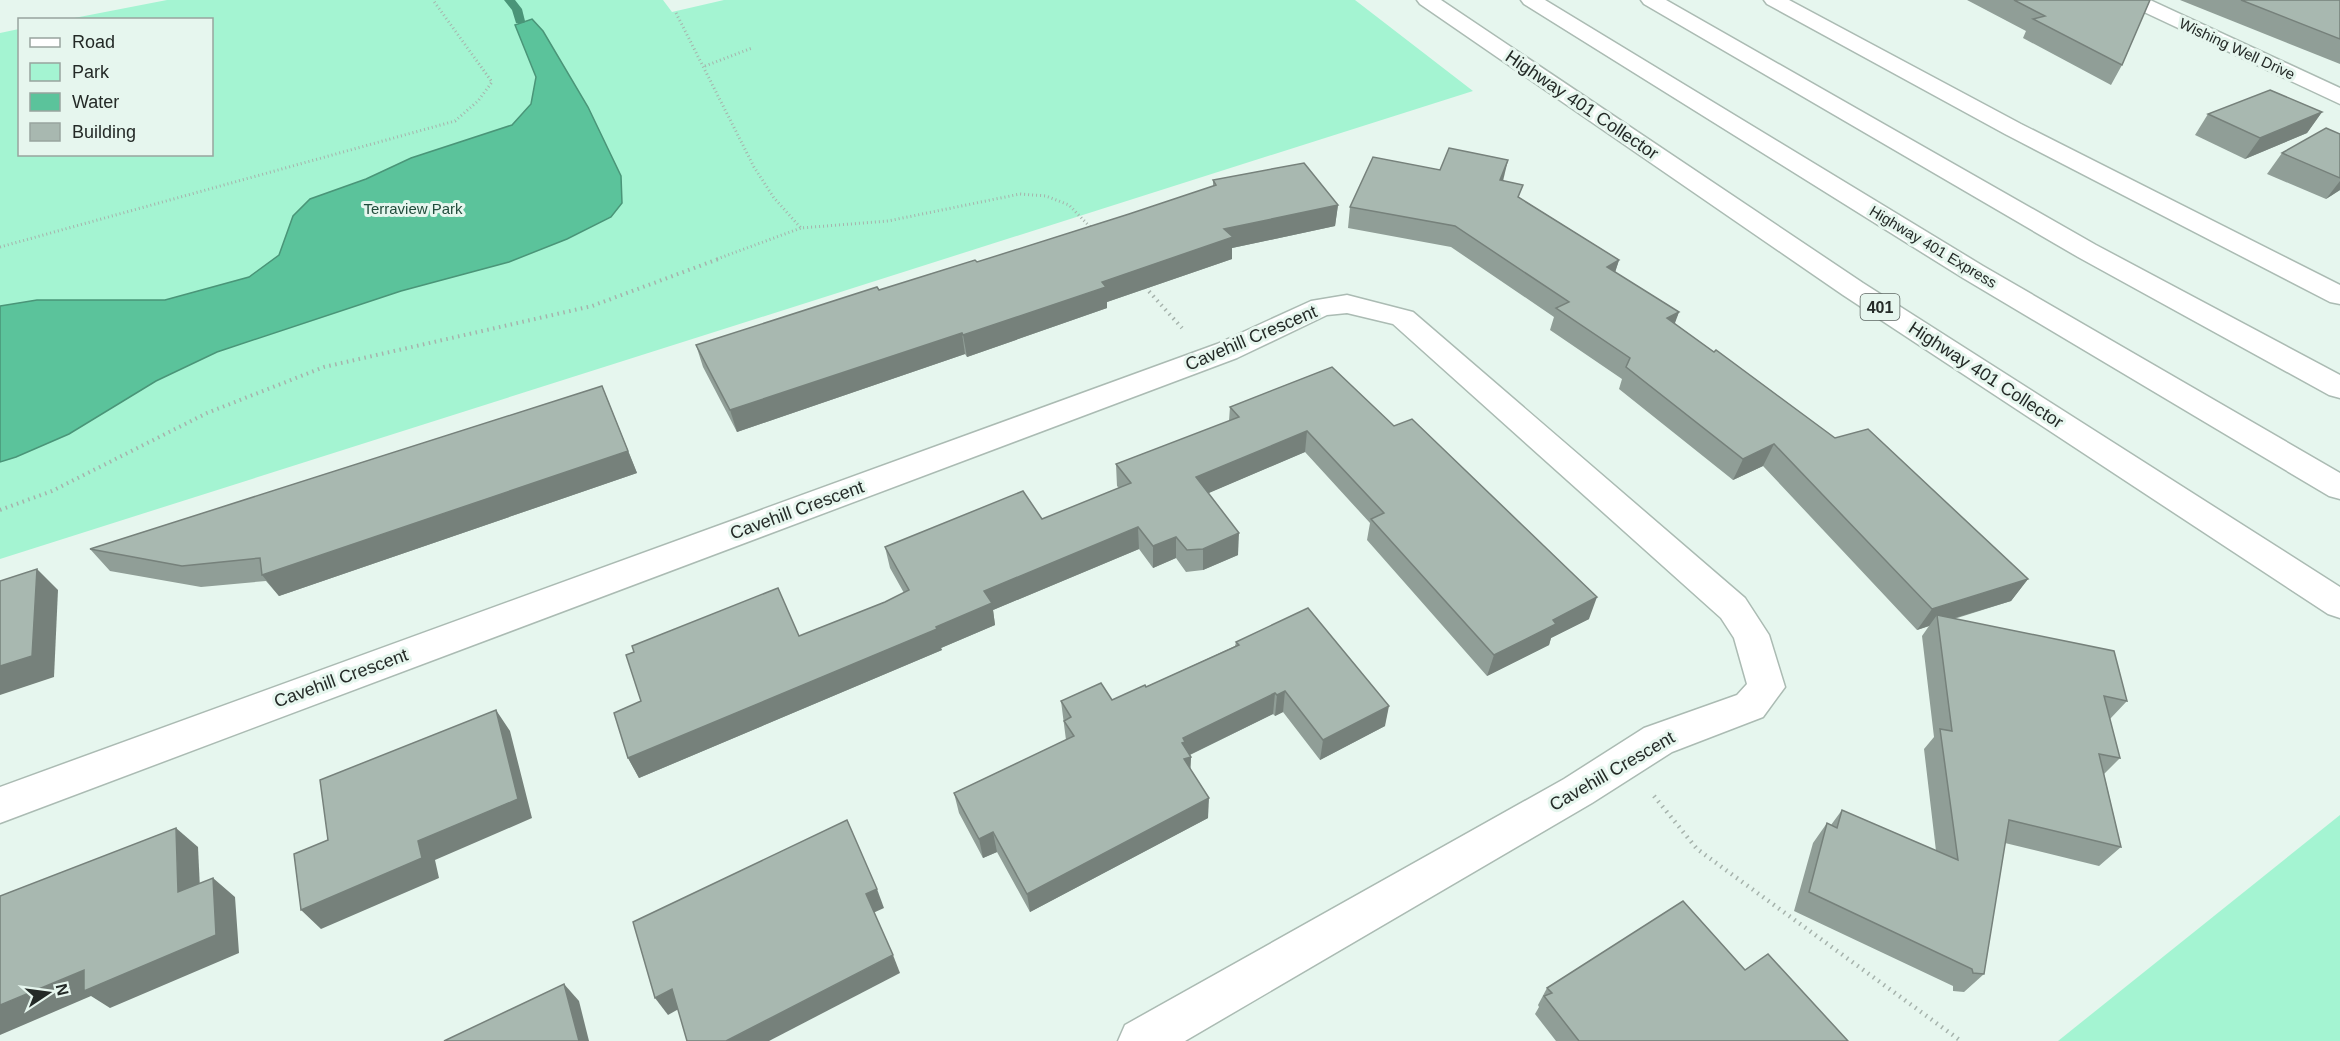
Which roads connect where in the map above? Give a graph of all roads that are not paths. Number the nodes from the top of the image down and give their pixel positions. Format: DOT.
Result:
graph roads {
  1 [pos="1427,0"];
  2 [pos="1531,0"];
  3 [pos="1651,0"];
  4 [pos="1774,0"];
  5 [pos="2134,0"];
  6 [pos="2340,98"];
  7 [pos="2340,296"];
  8 [pos="2340,388"];
  9 [pos="2340,488"];
  10 [pos="2340,604"];
  11 [pos="0,805"];
  12 [pos="1141,1041"];
  1 -- 10 [label="main road, Highway 401 Collector / 401"];
  2 -- 9 [label="main road, Highway 401 Express"];
  3 -- 8 [label="main road"];
  4 -- 7 [label="main road"];
  5 -- 6 [label="main road, Wishing Well Drive"];
  11 -- 12 [label="main road, Cavehill Crescent"];
}
